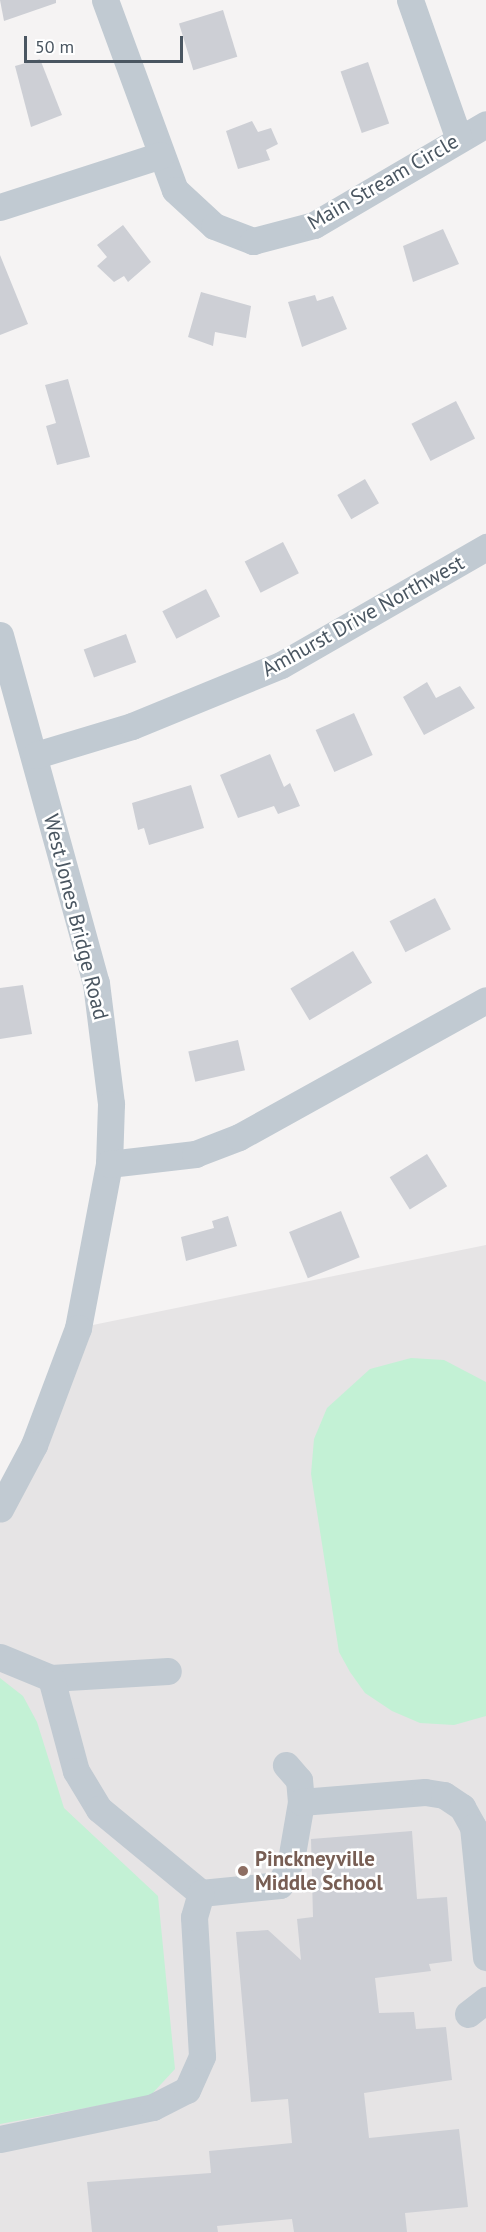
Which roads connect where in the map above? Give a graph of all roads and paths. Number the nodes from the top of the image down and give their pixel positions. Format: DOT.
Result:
graph roads {
  1 [pos="105,0"];
  2 [pos="410,0"];
  3 [pos="486,124"];
  4 [pos="459,139"];
  5 [pos="161,155"];
  6 [pos="0,207"];
  7 [pos="486,547"];
  8 [pos="0,635"];
  9 [pos="36,755"];
  10 [pos="486,1000"];
  11 [pos="109,1164"];
  12 [pos="0,1509"];
  13 [pos="0,1657"];
  14 [pos="168,1671"];
  15 [pos="51,1678"];
  16 [pos="286,1765"];
  17 [pos="301,1802"];
  18 [pos="201,1893"];
  19 [pos="486,1958"];
  20 [pos="0,2139"];
  1 -- 5 [label="street, Main Stream Circle"];
  2 -- 4 [label="street"];
  3 -- 4 [label="street, Main Stream Circle"];
  4 -- 5 [label="street, Main Stream Circle"];
  5 -- 6 [label="street"];
  7 -- 9 [label="street, Amhurst Drive Northwest"];
  8 -- 9 [label="street, West Jones Bridge Road"];
  9 -- 11 [label="street, West Jones Bridge Road"];
  10 -- 11 [label="street"];
  11 -- 12 [label="street, West Jones Bridge Road"];
  13 -- 15 [label="street"];
  14 -- 15 [label="street"];
  15 -- 18 [label="street"];
  16 -- 17 [label="street"];
  17 -- 18 [label="street"];
  17 -- 19 [label="street"];
  18 -- 20 [label="street"];
}
